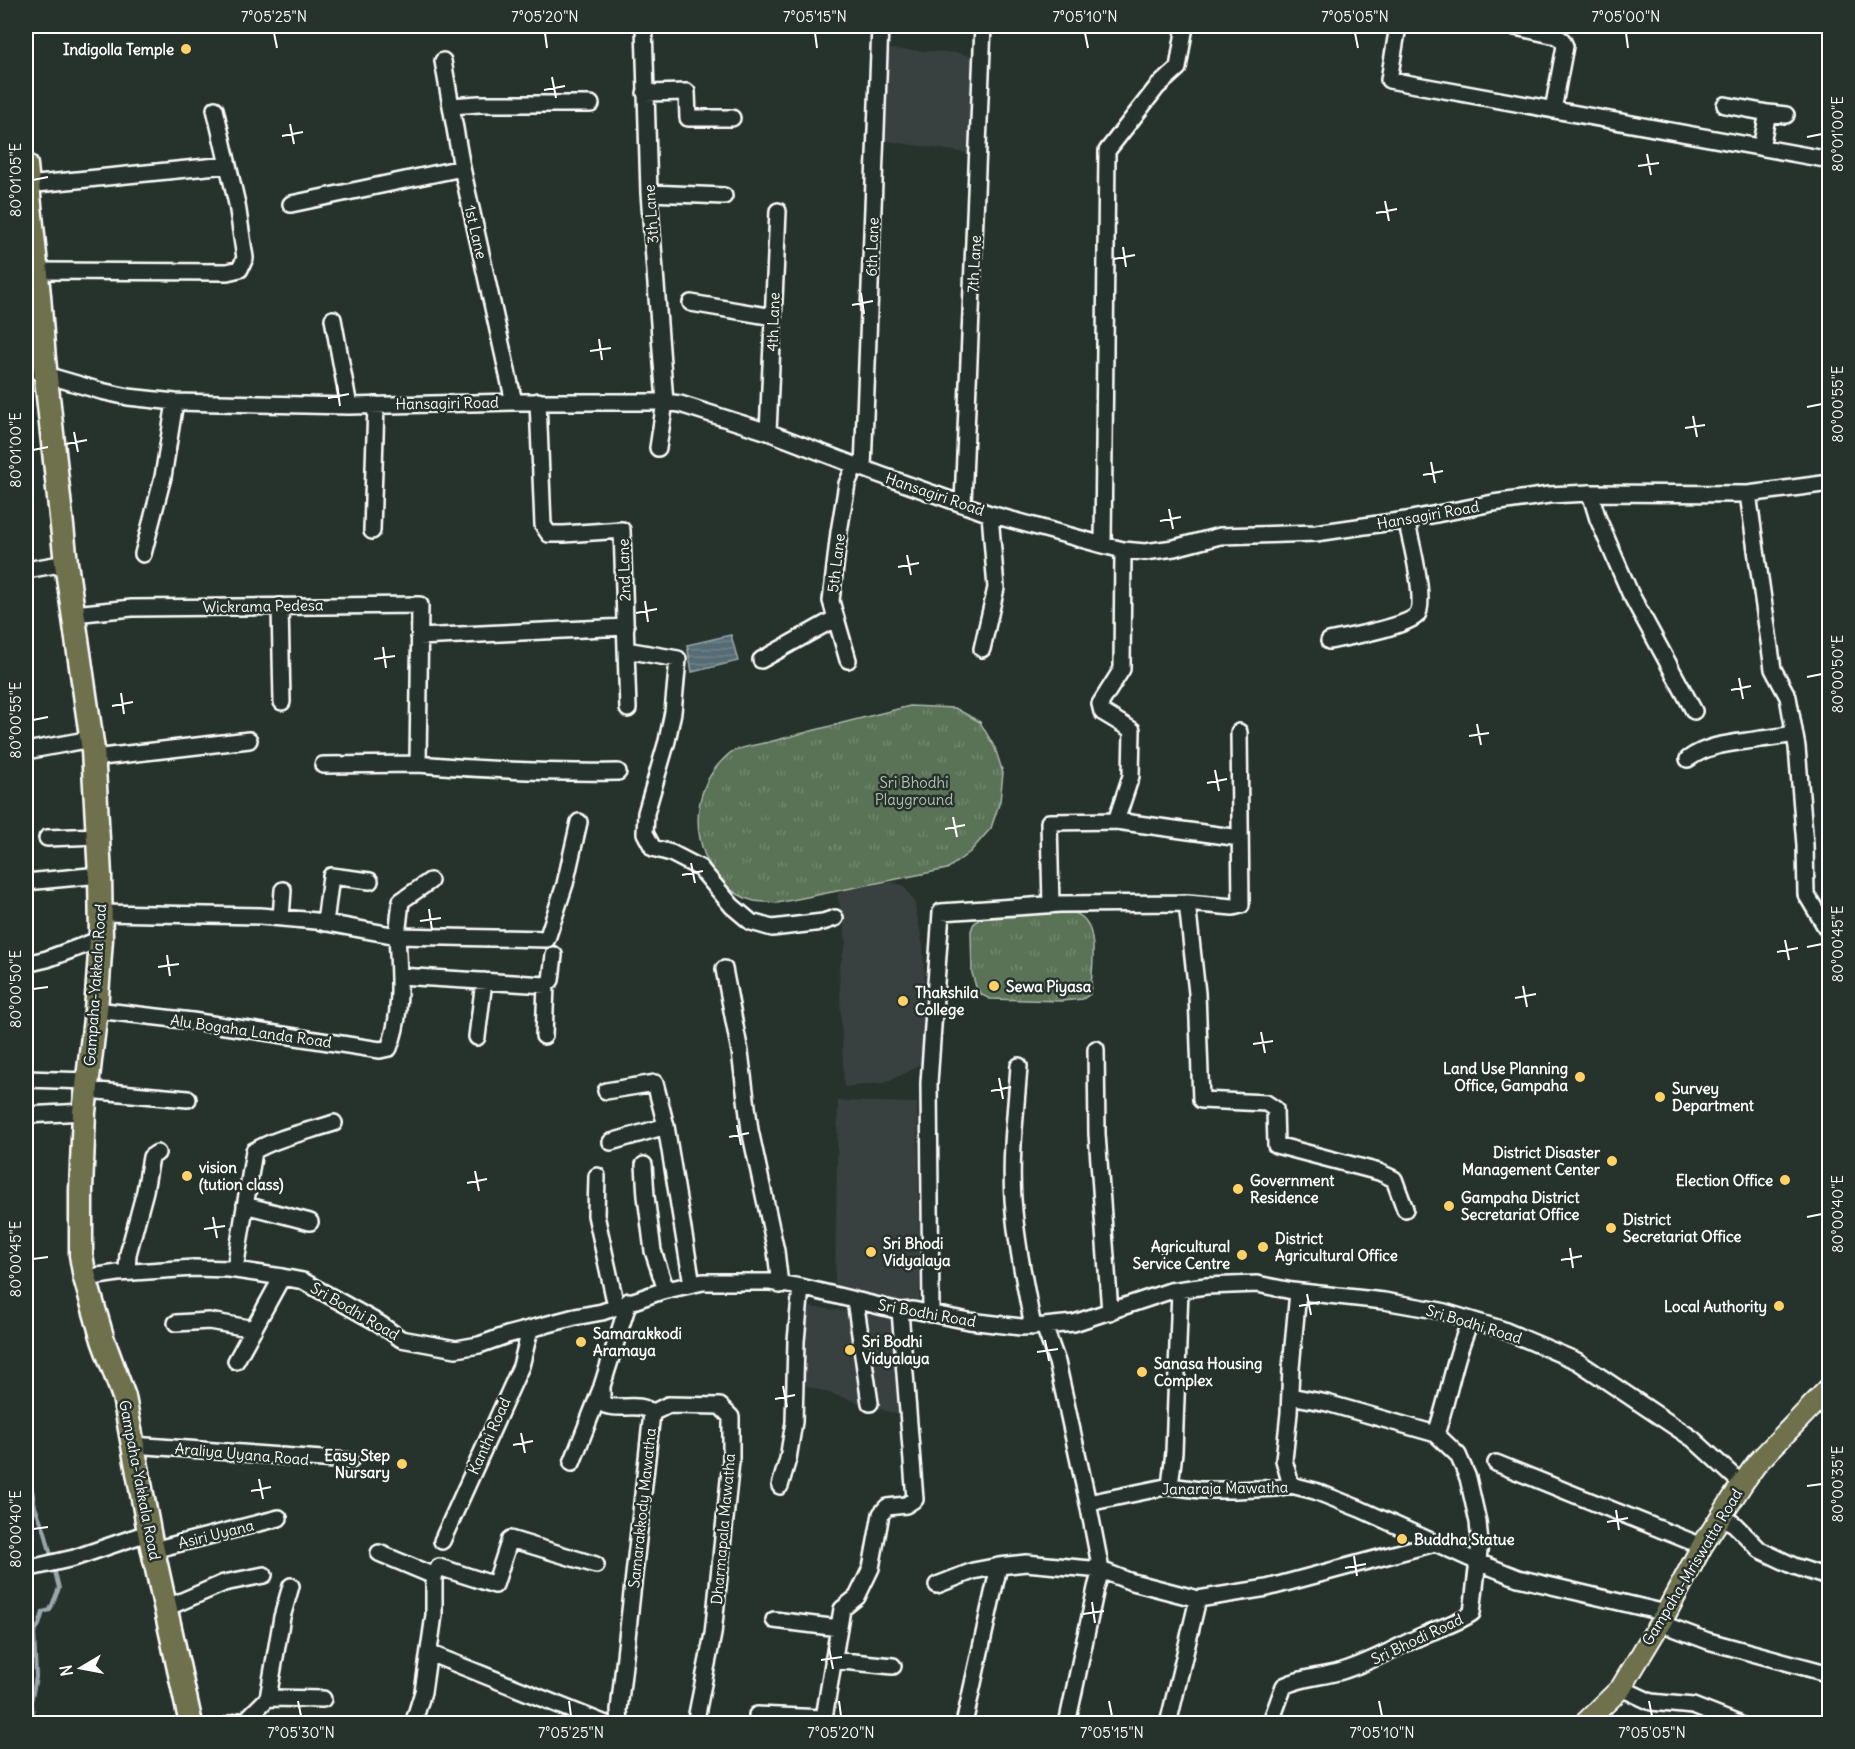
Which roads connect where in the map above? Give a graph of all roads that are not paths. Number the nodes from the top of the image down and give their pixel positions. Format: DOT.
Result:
graph roads {
  1 [pos="644,26"];
  2 [pos="880,26"];
  3 [pos="983,26"];
  4 [pos="1185,26"];
  5 [pos="1398,26"];
  6 [pos="1511,26"];
  7 [pos="443,61"];
  8 [pos="645,93"];
  9 [pos="591,104"];
  10 [pos="1725,105"];
  11 [pos="451,106"];
  12 [pos="215,109"];
  13 [pos="1553,110"];
  14 [pos="1768,113"];
  15 [pos="1786,116"];
  16 [pos="732,118"];
  17 [pos="1761,147"];
  18 [pos="1830,160"];
  19 [pos="227,165"];
  20 [pos="462,168"];
  21 [pos="26,175"];
  22 [pos="649,193"];
  23 [pos="724,196"];
  24 [pos="291,204"];
  25 [pos="778,211"];
  26 [pos="37,271"];
  27 [pos="690,303"];
  28 [pos="773,317"];
  29 [pos="333,319"];
  30 [pos="26,365"];
  31 [pos="46,375"];
  32 [pos="538,401"];
  33 [pos="175,402"];
  34 [pos="514,402"];
  35 [pos="665,402"];
  36 [pos="376,405"];
  37 [pos="349,406"];
  38 [pos="768,432"];
  39 [pos="658,448"];
  40 [pos="859,467"];
  41 [pos="1830,483"];
  42 [pos="1590,493"];
  43 [pos="1748,494"];
  44 [pos="963,503"];
  45 [pos="990,514"];
  46 [pos="1406,520"];
  47 [pos="372,531"];
  48 [pos="1102,545"];
  49 [pos="1123,550"];
  50 [pos="143,554"];
  51 [pos="66,563"];
  52 [pos="26,570"];
  53 [pos="280,606"];
  54 [pos="74,614"];
  55 [pos="836,618"];
  56 [pos="626,627"];
  57 [pos="419,637"];
  58 [pos="1329,641"];
  59 [pos="982,649"];
  60 [pos="626,650"];
  61 [pos="761,660"];
  62 [pos="848,660"];
  63 [pos="282,702"];
  64 [pos="628,709"];
  65 [pos="1694,711"];
  66 [pos="1239,732"];
  67 [pos="1794,734"];
  68 [pos="249,740"];
  69 [pos="92,749"];
  70 [pos="26,751"];
  71 [pos="1688,759"];
  72 [pos="418,764"];
  73 [pos="323,765"];
  74 [pos="618,772"];
  75 [pos="1116,821"];
  76 [pos="579,822"];
  77 [pos="98,836"];
  78 [pos="46,838"];
  79 [pos="1240,838"];
  80 [pos="100,875"];
  81 [pos="370,881"];
  82 [pos="430,881"];
  83 [pos="26,882"];
  84 [pos="283,890"];
  85 [pos="1187,903"];
  86 [pos="1051,905"];
  87 [pos="101,913"];
  88 [pos="281,918"];
  89 [pos="835,918"];
  90 [pos="325,923"];
  91 [pos="1830,934"];
  92 [pos="397,936"];
  93 [pos="101,939"];
  94 [pos="554,955"];
  95 [pos="26,964"];
  96 [pos="724,969"];
  97 [pos="399,976"];
  98 [pos="484,981"];
  99 [pos="546,985"];
  100 [pos="96,1010"];
  101 [pos="544,1036"];
  102 [pos="477,1037"];
  103 [pos="1096,1048"];
  104 [pos="1019,1066"];
  105 [pos="26,1079"];
  106 [pos="87,1085"];
  107 [pos="606,1091"];
  108 [pos="188,1099"];
  109 [pos="84,1112"];
  110 [pos="26,1115"];
  111 [pos="334,1123"];
  112 [pos="666,1126"];
  113 [pos="611,1142"];
  114 [pos="157,1153"];
  115 [pos="644,1165"];
  116 [pos="597,1176"];
  117 [pos="245,1205"];
  118 [pos="1405,1209"];
  119 [pos="310,1222"];
  120 [pos="235,1269"];
  121 [pos="127,1272"];
  122 [pos="282,1277"];
  123 [pos="85,1278"];
  124 [pos="692,1284"];
  125 [pos="780,1285"];
  126 [pos="801,1287"];
  127 [pos="666,1290"];
  128 [pos="1180,1290"];
  129 [pos="1298,1292"];
  130 [pos="855,1300"];
  131 [pos="623,1304"];
  132 [pos="900,1311"];
  133 [pos="1110,1312"];
  134 [pos="931,1314"];
  135 [pos="1471,1320"];
  136 [pos="176,1323"];
  137 [pos="1039,1326"];
  138 [pos="254,1329"];
  139 [pos="530,1330"];
  140 [pos="236,1360"];
  141 [pos="602,1386"];
  142 [pos="1830,1387"];
  143 [pos="1290,1396"];
  144 [pos="870,1403"];
  145 [pos="652,1413"];
  146 [pos="1436,1434"];
  147 [pos="134,1445"];
  148 [pos="350,1461"];
  149 [pos="572,1463"];
  150 [pos="1497,1463"];
  151 [pos="1742,1484"];
  152 [pos="1291,1485"];
  153 [pos="780,1486"];
  154 [pos="1170,1486"];
  155 [pos="1088,1503"];
  156 [pos="1720,1516"];
  157 [pos="279,1518"];
  158 [pos="152,1541"];
  159 [pos="442,1541"];
  160 [pos="1435,1543"];
  161 [pos="1702,1546"];
  162 [pos="378,1553"];
  163 [pos="1478,1562"];
  164 [pos="596,1565"];
  165 [pos="999,1566"];
  166 [pos="26,1569"];
  167 [pos="1101,1570"];
  168 [pos="264,1575"];
  169 [pos="434,1576"];
  170 [pos="1830,1578"];
  171 [pos="937,1585"];
  172 [pos="291,1586"];
  173 [pos="1198,1599"];
  174 [pos="166,1608"];
  175 [pos="1663,1618"];
  176 [pos="774,1620"];
  177 [pos="839,1628"];
  178 [pos="429,1653"];
  179 [pos="833,1660"];
  180 [pos="893,1666"];
  181 [pos="1830,1674"];
  182 [pos="1621,1688"];
  183 [pos="268,1698"];
  184 [pos="323,1699"];
  185 [pos="757,1716"];
  186 [pos="823,1721"];
  187 [pos="1586,1723"];
  188 [pos="191,1724"];
  189 [pos="230,1724"];
  190 [pos="413,1724"];
  191 [pos="606,1724"];
  192 [pos="620,1724"];
  193 [pos="694,1724"];
  194 [pos="964,1724"];
  195 [pos="1067,1724"];
  196 [pos="1168,1724"];
  197 [pos="1270,1724"];
  198 [pos="1739,1724"];
  1 -- 8 [label="street, 3th Lane"];
  2 -- 40 [label="street, 6th Lane"];
  3 -- 44 [label="street, 7th Lane"];
  4 -- 48 [label="street"];
  5 -- 13 [label="street"];
  6 -- 13 [label="street"];
  7 -- 11 [label="street, 1st Lane"];
  8 -- 16 [label="street"];
  8 -- 22 [label="street, 3th Lane"];
  9 -- 11 [label="street"];
  10 -- 14 [label="street"];
  11 -- 20 [label="street, 1st Lane"];
  12 -- 19 [label="street"];
  13 -- 17 [label="street"];
  14 -- 15 [label="street"];
  14 -- 17 [label="street"];
  17 -- 18 [label="street"];
  19 -- 21 [label="street"];
  19 -- 26 [label="street"];
  20 -- 24 [label="street"];
  20 -- 34 [label="street, 1st Lane"];
  21 -- 26 [label="highway, Gampaha-Yakkala Road"];
  22 -- 23 [label="street"];
  22 -- 35 [label="street, 3th Lane"];
  25 -- 28 [label="street, 4th Lane"];
  26 -- 31 [label="highway, Gampaha-Yakkala Road"];
  27 -- 28 [label="street"];
  28 -- 38 [label="street, 4th Lane"];
  29 -- 37 [label="street"];
  30 -- 31 [label="street, Hansagiri Road"];
  31 -- 33 [label="street, Hansagiri Road"];
  31 -- 51 [label="highway, Gampaha-Yakkala Road"];
  32 -- 34 [label="street, Hansagiri Road"];
  32 -- 35 [label="street, Hansagiri Road"];
  32 -- 56 [label="street, 2nd Lane"];
  33 -- 37 [label="street, Hansagiri Road"];
  33 -- 50 [label="street"];
  34 -- 36 [label="street, Hansagiri Road"];
  35 -- 38 [label="street, Hansagiri Road"];
  35 -- 39 [label="street, 3th Lane"];
  36 -- 37 [label="street, Hansagiri Road"];
  36 -- 47 [label="street"];
  38 -- 40 [label="street, Hansagiri Road"];
  40 -- 44 [label="street, Hansagiri Road"];
  40 -- 55 [label="street, 5th Lane"];
  41 -- 43 [label="street, Hansagiri Road"];
  42 -- 43 [label="street, Hansagiri Road"];
  42 -- 46 [label="street, Hansagiri Road"];
  42 -- 65 [label="street"];
  43 -- 67 [label="street"];
  44 -- 45 [label="street, Hansagiri Road"];
  45 -- 48 [label="street, Hansagiri Road"];
  45 -- 59 [label="street"];
  46 -- 49 [label="street, Hansagiri Road"];
  46 -- 58 [label="street"];
  48 -- 49 [label="street, Hansagiri Road"];
  49 -- 75 [label="street"];
  51 -- 52 [label="street"];
  51 -- 54 [label="highway, Gampaha-Yakkala Road"];
  53 -- 54 [label="street, Wickrama Pedesa"];
  53 -- 57 [label="street, Wickrama Pedesa"];
  53 -- 63 [label="street"];
  54 -- 69 [label="highway, Gampaha-Yakkala Road"];
  55 -- 61 [label="street"];
  55 -- 62 [label="street, 5th Lane"];
  56 -- 57 [label="street"];
  56 -- 60 [label="street, 2nd Lane"];
  57 -- 72 [label="street"];
  60 -- 64 [label="street, 2nd Lane"];
  60 -- 89 [label="street"];
  66 -- 79 [label="street"];
  67 -- 71 [label="street"];
  67 -- 91 [label="street"];
  68 -- 69 [label="street"];
  69 -- 70 [label="street"];
  69 -- 77 [label="highway, Gampaha-Yakkala Road"];
  72 -- 73 [label="street"];
  72 -- 74 [label="street"];
  75 -- 79 [label="street"];
  75 -- 86 [label="street"];
  76 -- 92 [label="street"];
  77 -- 78 [label="street"];
  77 -- 80 [label="highway, Gampaha-Yakkala Road"];
  79 -- 85 [label="street"];
  80 -- 83 [label="street"];
  80 -- 87 [label="highway, Gampaha-Yakkala Road"];
  81 -- 90 [label="street"];
  82 -- 92 [label="street"];
  84 -- 88 [label="street"];
  85 -- 86 [label="street"];
  85 -- 118 [label="street"];
  86 -- 134 [label="street"];
  87 -- 88 [label="street"];
  87 -- 93 [label="highway, Gampaha-Yakkala Road"];
  88 -- 90 [label="street"];
  90 -- 92 [label="street"];
  92 -- 97 [label="street"];
  93 -- 95 [label="street"];
  93 -- 100 [label="highway, Gampaha-Yakkala Road"];
  94 -- 99 [label="street"];
  96 -- 125 [label="street"];
  97 -- 98 [label="street"];
  97 -- 100 [label="street, Alu Bogaha Landa Road"];
  98 -- 99 [label="street"];
  98 -- 102 [label="street"];
  99 -- 101 [label="street"];
  100 -- 106 [label="highway, Gampaha-Yakkala Road"];
  103 -- 133 [label="street"];
  104 -- 137 [label="street"];
  105 -- 106 [label="street"];
  106 -- 108 [label="street"];
  106 -- 109 [label="highway, Gampaha-Yakkala Road"];
  107 -- 112 [label="street"];
  109 -- 110 [label="street"];
  109 -- 123 [label="highway, Gampaha-Yakkala Road"];
  111 -- 117 [label="street"];
  112 -- 113 [label="street"];
  112 -- 124 [label="street"];
  114 -- 121 [label="street"];
  115 -- 127 [label="street"];
  116 -- 131 [label="street"];
  117 -- 119 [label="street"];
  117 -- 120 [label="street"];
  120 -- 121 [label="street, Sri Bodhi Road"];
  120 -- 122 [label="street, Sri Bodhi Road"];
  121 -- 123 [label="street, Sri Bodhi Road"];
  122 -- 138 [label="street"];
  122 -- 139 [label="street, Sri Bodhi Road"];
  123 -- 147 [label="highway, Gampaha-Yakkala Road"];
  124 -- 125 [label="street, Sri Bodhi Road"];
  124 -- 127 [label="street, Sri Bodhi Road"];
  125 -- 126 [label="street, Sri Bodhi Road"];
  126 -- 130 [label="street, Sri Bodhi Road"];
  126 -- 153 [label="street"];
  127 -- 131 [label="street, Sri Bodhi Road"];
  128 -- 129 [label="street, Sri Bodhi Road"];
  128 -- 133 [label="street, Sri Bodhi Road"];
  128 -- 154 [label="street"];
  129 -- 135 [label="street, Sri Bodhi Road"];
  129 -- 143 [label="street"];
  130 -- 132 [label="street, Sri Bodhi Road"];
  130 -- 144 [label="street"];
  131 -- 139 [label="street, Sri Bodhi Road"];
  131 -- 141 [label="street"];
  132 -- 134 [label="street, Sri Bodhi Road"];
  132 -- 177 [label="street"];
  133 -- 137 [label="street, Sri Bodhi Road"];
  134 -- 137 [label="street, Sri Bodhi Road"];
  135 -- 146 [label="street"];
  135 -- 151 [label="street, Sri Bodhi Road"];
  136 -- 138 [label="street"];
  137 -- 155 [label="street"];
  138 -- 140 [label="street"];
  139 -- 159 [label="street, Kanthi Road"];
  141 -- 145 [label="street, Samarakkody Mawatha"];
  141 -- 149 [label="street"];
  142 -- 151 [label="main road, Gampaha-Mriswatta Road"];
  143 -- 146 [label="street, Sri Bhodi Road"];
  143 -- 152 [label="street"];
  145 -- 192 [label="street, Samarakkody Mawatha"];
  145 -- 193 [label="street, Dharmapala Mawatha"];
  146 -- 163 [label="street, Sri Bhodi Road"];
  147 -- 148 [label="street, Araliya Uyana Road"];
  147 -- 158 [label="highway, Gampaha-Yakkala Road"];
  150 -- 161 [label="street"];
  151 -- 156 [label="main road, Gampaha-Mriswatta Road"];
  152 -- 154 [label="street, Janaraja Mawatha"];
  152 -- 160 [label="street, Janaraja Mawatha"];
  154 -- 155 [label="street, Janaraja Mawatha"];
  155 -- 167 [label="street"];
  156 -- 161 [label="main road, Gampaha-Mriswatta Road"];
  156 -- 170 [label="street"];
  157 -- 158 [label="street, Asiri Uyana"];
  158 -- 166 [label="street, Asiri Uyana"];
  158 -- 174 [label="highway, Gampaha-Yakkala Road"];
  160 -- 163 [label="street, Janaraja Mawatha"];
  160 -- 173 [label="street"];
  161 -- 175 [label="main road, Gampaha-Mriswatta Road"];
  162 -- 169 [label="street"];
  163 -- 175 [label="street, Janaraja Mawatha"];
  163 -- 197 [label="street, Sri Bhodi Road"];
  164 -- 169 [label="street"];
  165 -- 167 [label="street"];
  165 -- 171 [label="street"];
  165 -- 194 [label="street"];
  167 -- 173 [label="street"];
  167 -- 195 [label="street"];
  168 -- 174 [label="street"];
  169 -- 178 [label="street"];
  172 -- 183 [label="street"];
  173 -- 196 [label="street"];
  174 -- 188 [label="highway, Gampaha-Yakkala Road"];
  175 -- 181 [label="street, Janaraja Mawatha"];
  175 -- 182 [label="main road, Gampaha-Mriswatta Road"];
  176 -- 177 [label="street"];
  177 -- 179 [label="street"];
  178 -- 190 [label="street"];
  178 -- 191 [label="street"];
  179 -- 180 [label="street"];
  179 -- 186 [label="street"];
  182 -- 187 [label="main road, Gampaha-Mriswatta Road"];
  182 -- 198 [label="street"];
  183 -- 184 [label="street"];
  183 -- 189 [label="street"];
  185 -- 186 [label="street"];
}
